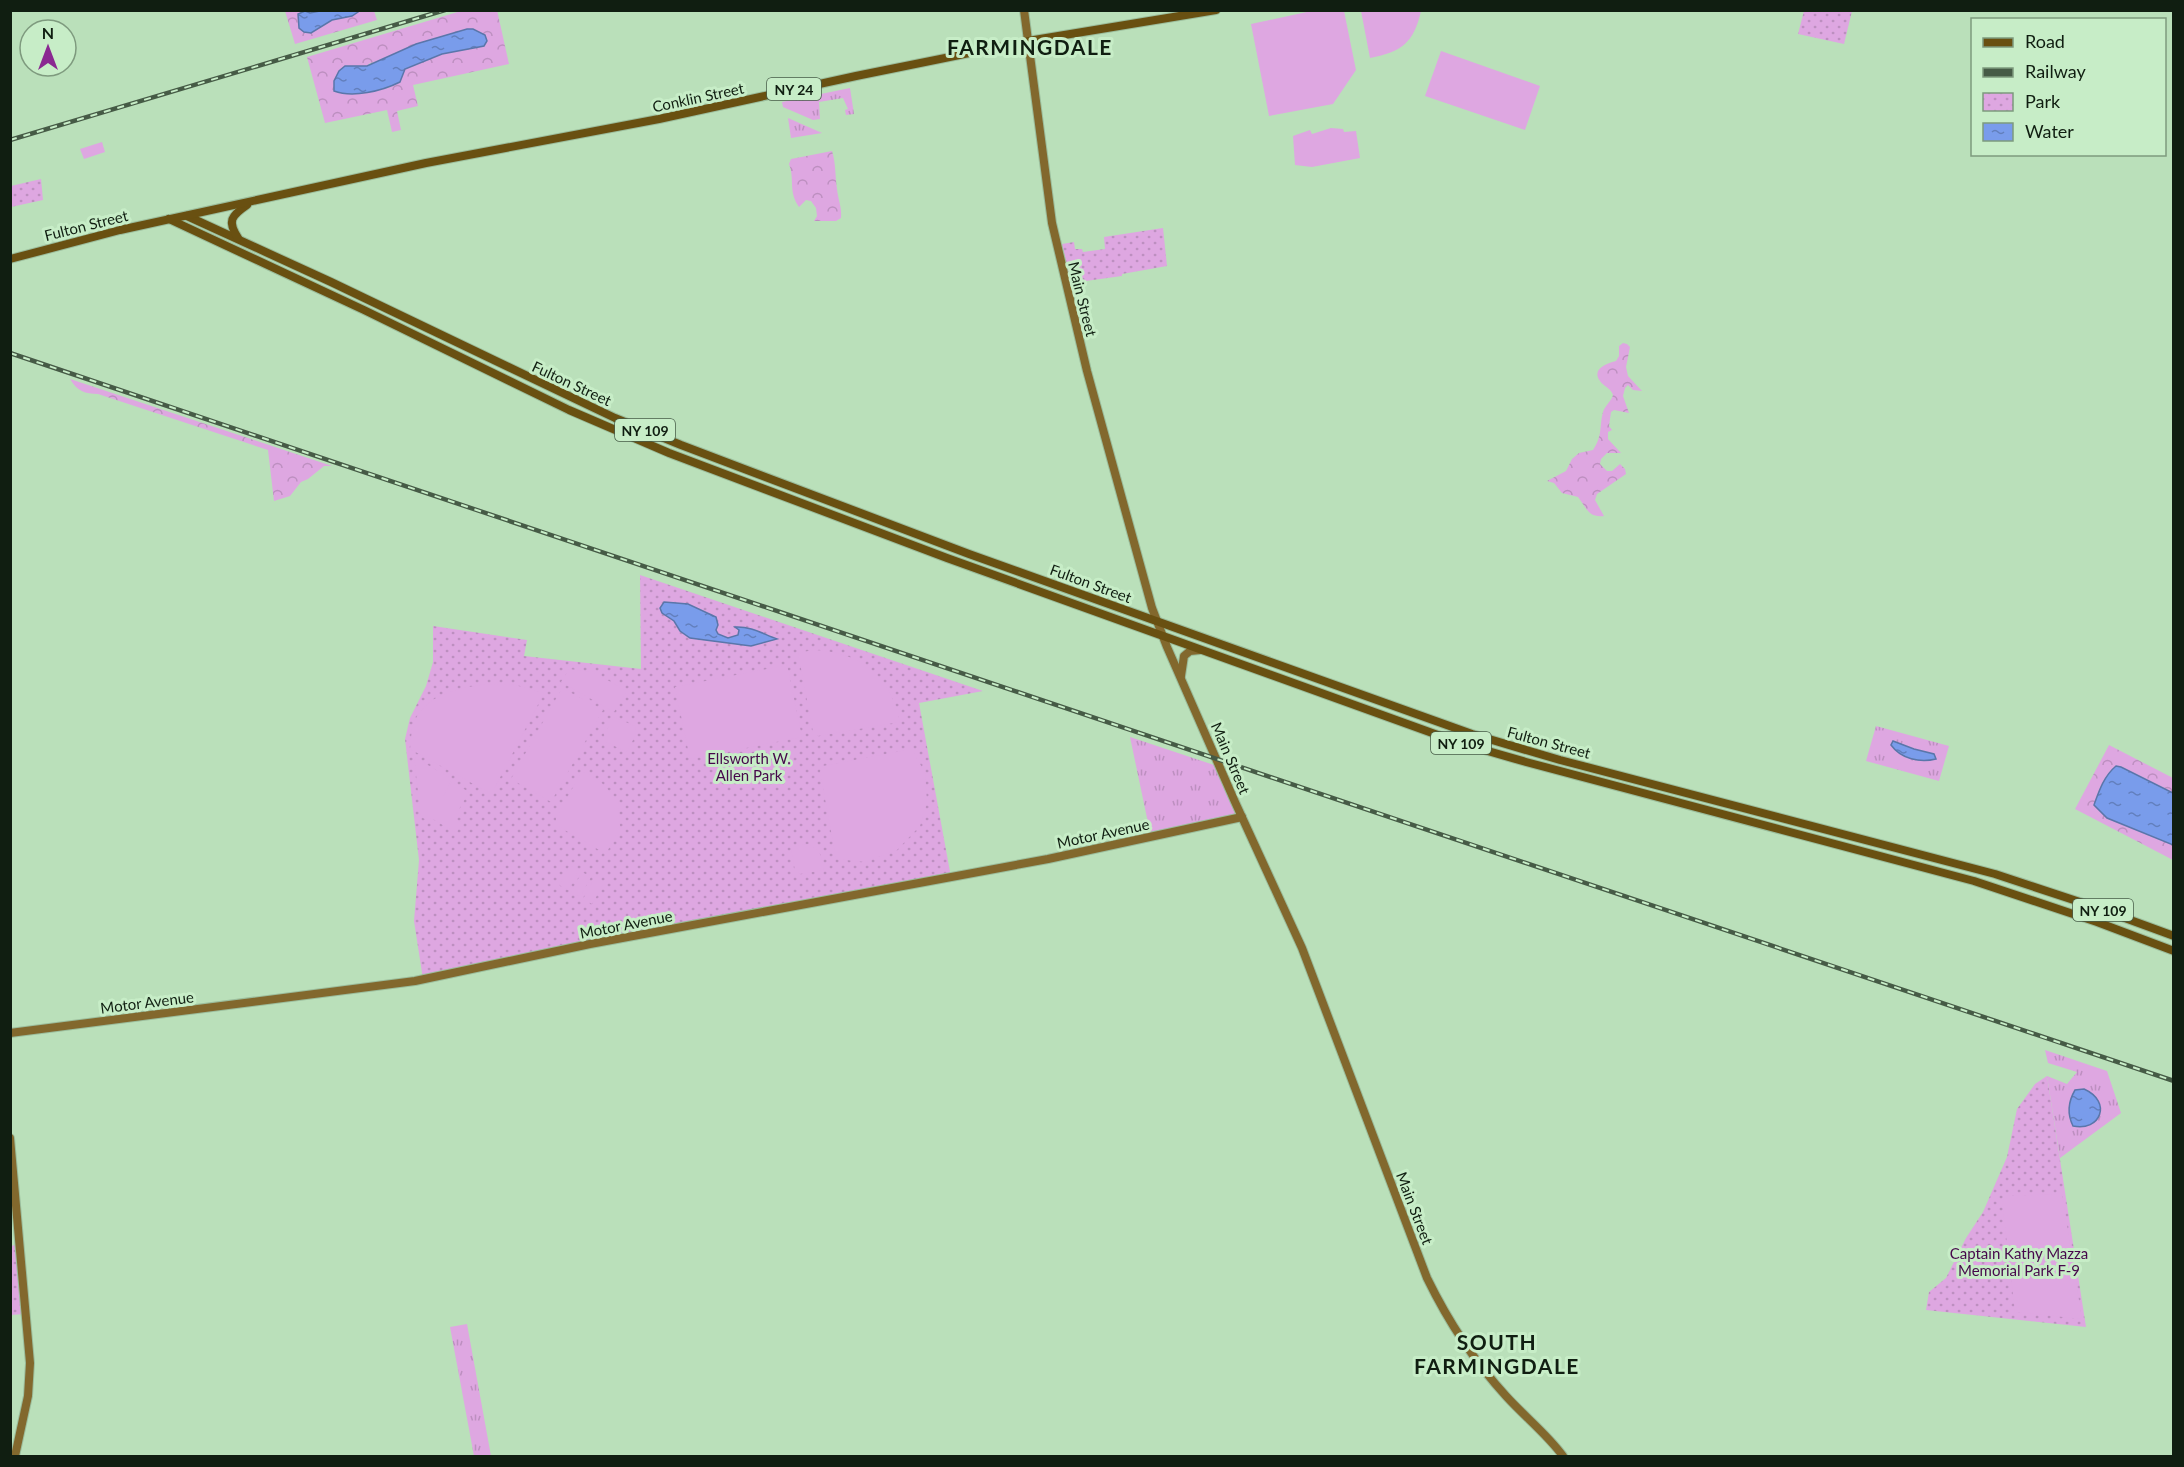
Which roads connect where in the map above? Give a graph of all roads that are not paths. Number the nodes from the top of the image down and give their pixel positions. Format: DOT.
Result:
graph roads {
  1 [pos="1024,10"];
  2 [pos="1216,10"];
  3 [pos="1028,42"];
  4 [pos="251,202"];
  5 [pos="188,216"];
  6 [pos="169,219"];
  7 [pos="238,239"];
  8 [pos="10,258"];
  9 [pos="394,325"];
  10 [pos="453,341"];
  11 [pos="683,459"];
  12 [pos="734,465"];
  13 [pos="733,477"];
  14 [pos="787,485"];
  15 [pos="895,538"];
  16 [pos="969,554"];
  17 [pos="1157,622"];
  18 [pos="1162,636"];
  19 [pos="1200,650"];
  20 [pos="1180,677"];
  21 [pos="1242,817"];
  22 [pos="2174,936"];
  23 [pos="2174,951"];
  24 [pos="10,1033"];
  25 [pos="10,1138"];
  26 [pos="15,1456"];
  27 [pos="1563,1456"];
  1 -- 3 [label="main road, Main Street"];
  2 -- 3 [label="main road, Conklin Street / NY 24"];
  3 -- 4 [label="main road, Conklin Street / NY 24"];
  3 -- 17 [label="main road, Main Street"];
  4 -- 5 [label="main road, Conklin Street / NY 24"];
  4 -- 7 [label="main road"];
  5 -- 6 [label="main road, Fulton Street / NY 24"];
  5 -- 7 [label="main road, Fulton Street / NY 109"];
  6 -- 8 [label="main road, Fulton Street / NY 24"];
  6 -- 9 [label="main road, Fulton Street / NY 109"];
  7 -- 10 [label="main road, Fulton Street / NY 109"];
  9 -- 10 [label="main road"];
  9 -- 11 [label="main road, Fulton Street / NY 109"];
  10 -- 12 [label="main road, Fulton Street / NY 109"];
  11 -- 12 [label="main road"];
  11 -- 13 [label="main road, Fulton Street / NY 109"];
  12 -- 14 [label="main road, Fulton Street / NY 109"];
  13 -- 14 [label="main road"];
  13 -- 15 [label="main road, Fulton Street / NY 109"];
  14 -- 16 [label="main road, Fulton Street / NY 109"];
  15 -- 16 [label="main road"];
  15 -- 18 [label="main road, Fulton Street / NY 109"];
  16 -- 17 [label="main road, Fulton Street / NY 109"];
  17 -- 18 [label="main road, Main Street"];
  17 -- 22 [label="main road, Fulton Street / NY 109"];
  18 -- 19 [label="main road, Fulton Street / NY 109"];
  18 -- 20 [label="main road, Main Street"];
  19 -- 20 [label="main road"];
  19 -- 23 [label="main road, Fulton Street / NY 109"];
  20 -- 21 [label="main road, Main Street"];
  21 -- 24 [label="main road, Motor Avenue"];
  21 -- 27 [label="main road, Main Street"];
  25 -- 26 [label="main road"];
}
